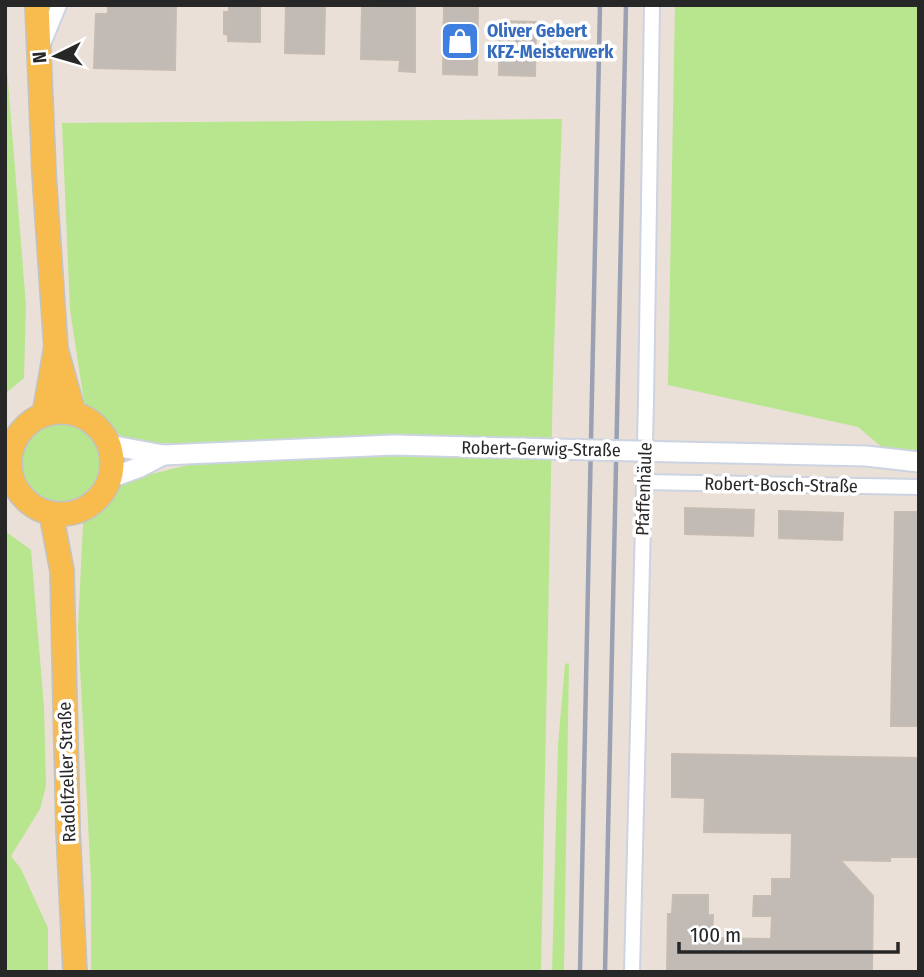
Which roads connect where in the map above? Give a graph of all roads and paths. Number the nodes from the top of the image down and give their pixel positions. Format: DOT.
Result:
graph roads {
  1 [pos="37,5"];
  2 [pos="59,5"];
  3 [pos="652,5"];
  4 [pos="40,51"];
  5 [pos="56,349"];
  6 [pos="74,413"];
  7 [pos="44,415"];
  8 [pos="109,445"];
  9 [pos="163,455"];
  10 [pos="919,462"];
  11 [pos="8,468"];
  12 [pos="110,478"];
  13 [pos="644,482"];
  14 [pos="919,487"];
  15 [pos="77,512"];
  16 [pos="51,513"];
  17 [pos="62,571"];
  18 [pos="75,972"];
  19 [pos="632,972"];
  1 -- 4 [label="main road"];
  2 -- 4 [label="street"];
  3 -- 13 [label="street, Pfaffenhäule"];
  4 -- 5 [label="main road"];
  5 -- 6 [label="main road"];
  5 -- 7 [label="main road"];
  6 -- 7 [label="main road"];
  6 -- 8 [label="main road"];
  7 -- 11 [label="main road"];
  8 -- 9 [label="street, Robert-Gerwig-Straße"];
  8 -- 12 [label="main road"];
  9 -- 10 [label="street, Robert-Gerwig-Straße, bridge"];
  9 -- 12 [label="street, Robert-Gerwig-Straße"];
  11 -- 16 [label="main road"];
  12 -- 15 [label="main road"];
  13 -- 14 [label="street, Robert-Bosch-Straße"];
  13 -- 19 [label="street, Pfaffenhäule"];
  15 -- 16 [label="main road"];
  15 -- 17 [label="main road"];
  16 -- 17 [label="main road"];
  17 -- 18 [label="main road, Radolfzeller Straße"];
}
